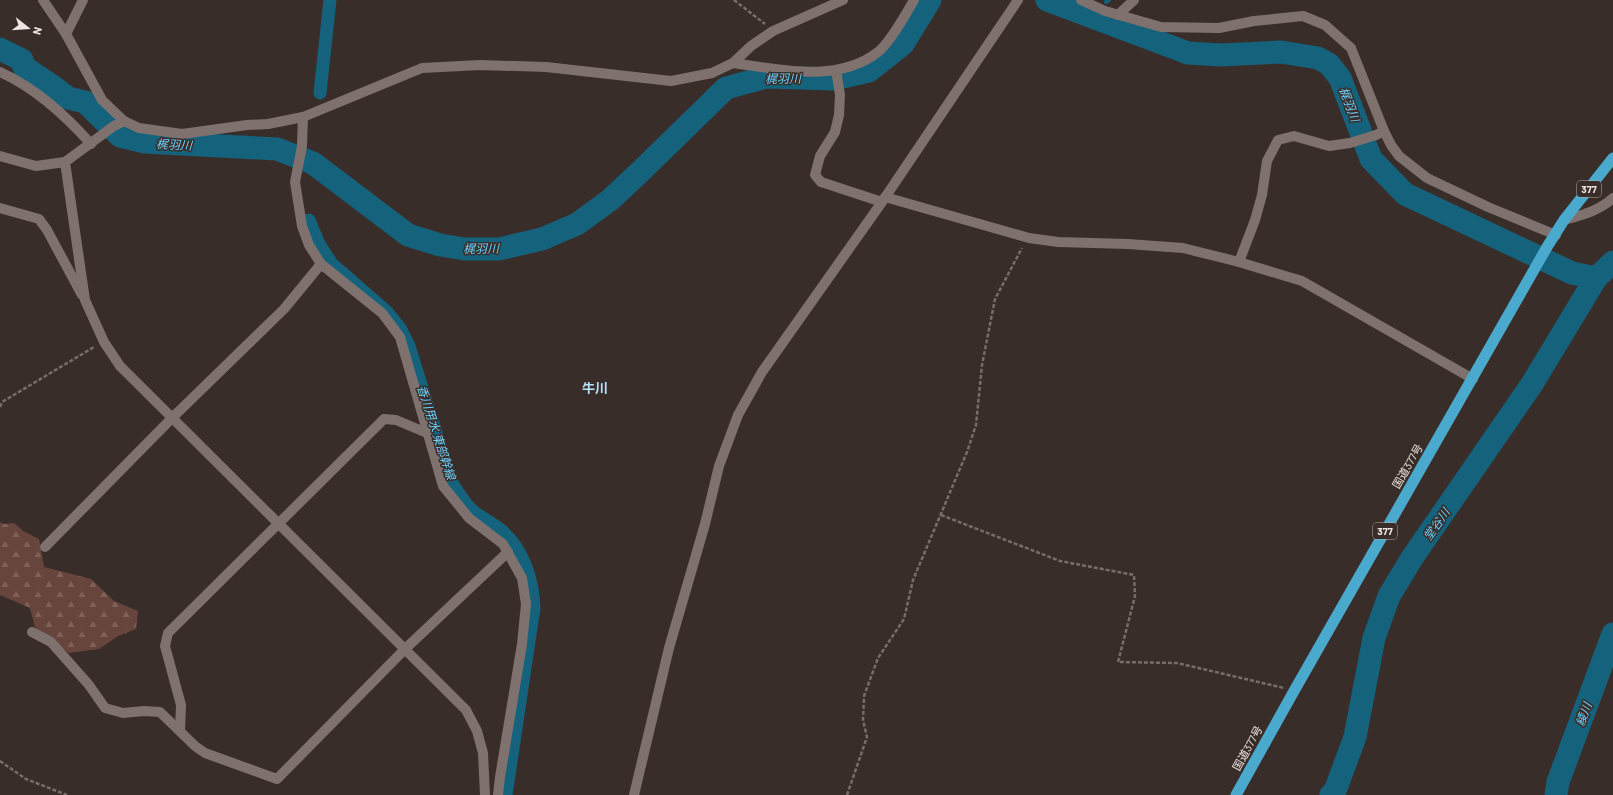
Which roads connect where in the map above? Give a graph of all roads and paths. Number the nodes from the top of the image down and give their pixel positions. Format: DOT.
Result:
graph roads {
  1 [pos="43,0"];
  2 [pos="84,0"];
  3 [pos="734,0"];
  4 [pos="843,0"];
  5 [pos="914,0"];
  6 [pos="1081,0"];
  7 [pos="1134,0"];
  8 [pos="1017,2"];
  9 [pos="1118,15"];
  10 [pos="773,31"];
  11 [pos="66,34"];
  12 [pos="733,63"];
  13 [pos="837,71"];
  14 [pos="0,72"];
  15 [pos="303,117"];
  16 [pos="124,121"];
  17 [pos="1380,133"];
  18 [pos="92,142"];
  19 [pos="0,156"];
  20 [pos="1613,158"];
  21 [pos="65,162"];
  22 [pos="1613,198"];
  23 [pos="884,199"];
  24 [pos="0,208"];
  25 [pos="1564,220"];
  26 [pos="1556,235"];
  27 [pos="1027,238"];
  28 [pos="1239,262"];
  29 [pos="321,264"];
  30 [pos="84,300"];
  31 [pos="104,342"];
  32 [pos="1473,378"];
  33 [pos="0,407"];
  34 [pos="172,418"];
  35 [pos="427,433"];
  36 [pos="941,515"];
  37 [pos="278,523"];
  38 [pos="45,547"];
  39 [pos="508,552"];
  40 [pos="32,632"];
  41 [pos="405,649"];
  42 [pos="1294,691"];
  43 [pos="180,731"];
  44 [pos="0,761"];
  45 [pos="67,795"];
  46 [pos="485,795"];
  47 [pos="498,795"];
  48 [pos="634,795"];
  49 [pos="847,795"];
  50 [pos="1236,795"];
  1 -- 11 [label="street"];
  2 -- 11 [label="street"];
  3 -- 10 [label="path"];
  4 -- 10 [label="street"];
  5 -- 13 [label="street"];
  6 -- 9 [label="street"];
  7 -- 9 [label="street"];
  8 -- 23 [label="street"];
  9 -- 17 [label="street"];
  10 -- 12 [label="street"];
  11 -- 16 [label="street"];
  12 -- 13 [label="street"];
  12 -- 15 [label="street"];
  13 -- 23 [label="street"];
  14 -- 18 [label="street"];
  15 -- 16 [label="street"];
  15 -- 29 [label="street"];
  16 -- 18 [label="street"];
  17 -- 26 [label="street"];
  17 -- 28 [label="street"];
  18 -- 21 [label="street"];
  19 -- 21 [label="street"];
  20 -- 25 [label="highway, 国道377号 / 377"];
  21 -- 30 [label="street"];
  22 -- 25 [label="street"];
  23 -- 27 [label="street"];
  23 -- 48 [label="street"];
  24 -- 30 [label="street"];
  25 -- 26 [label="highway, 国道377号 / 377"];
  26 -- 32 [label="highway, 国道377号 / 377"];
  27 -- 28 [label="street"];
  27 -- 36 [label="path"];
  28 -- 32 [label="street"];
  29 -- 34 [label="street"];
  29 -- 35 [label="street"];
  30 -- 31 [label="street"];
  31 -- 33 [label="path"];
  31 -- 34 [label="street"];
  32 -- 42 [label="highway, 国道377号 / 377"];
  34 -- 37 [label="street"];
  34 -- 38 [label="street"];
  35 -- 37 [label="street"];
  35 -- 39 [label="street"];
  36 -- 42 [label="path"];
  36 -- 49 [label="path"];
  37 -- 41 [label="street"];
  37 -- 43 [label="street"];
  39 -- 41 [label="street"];
  39 -- 47 [label="street"];
  40 -- 43 [label="street"];
  41 -- 43 [label="street"];
  41 -- 46 [label="street"];
  42 -- 50 [label="highway, 国道377号 / 377"];
  44 -- 45 [label="path"];
}
